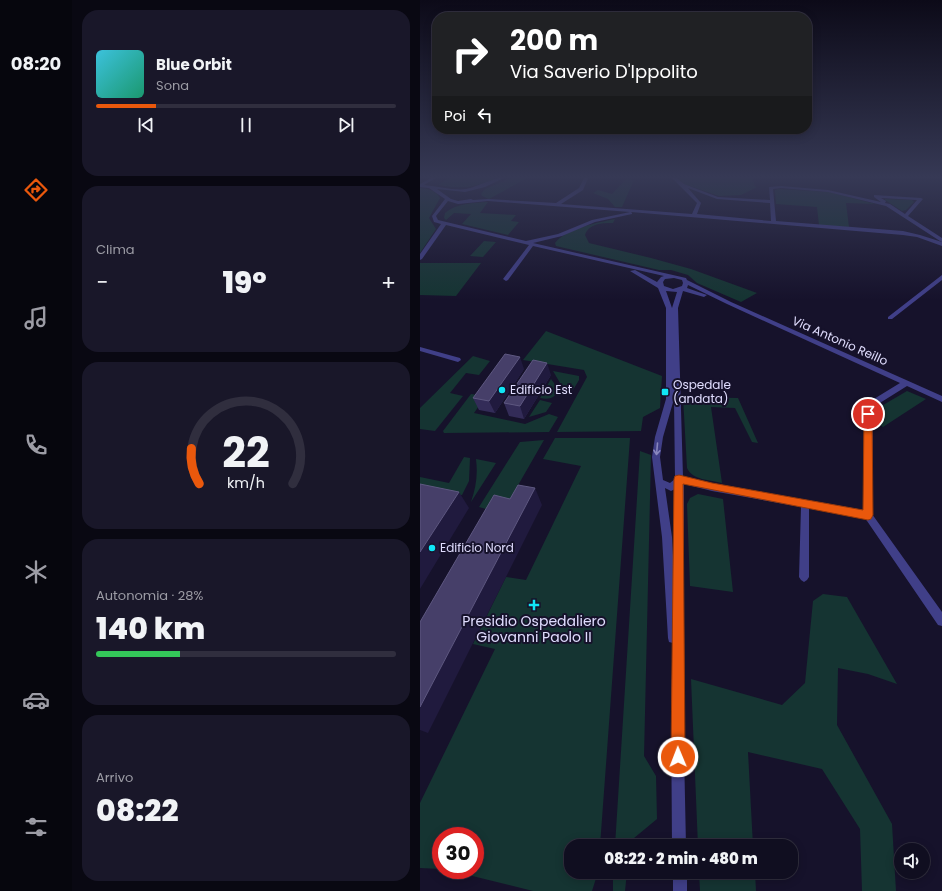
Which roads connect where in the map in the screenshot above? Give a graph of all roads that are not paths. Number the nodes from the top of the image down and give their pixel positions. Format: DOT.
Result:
graph roads {
  1 [pos="435,218"];
  2 [pos="440,218"];
  3 [pos="610,218"];
  4 [pos="711,218"];
  5 [pos="773,218"];
  6 [pos="908,219"];
  7 [pos="774,223"];
  8 [pos="443,224"];
  9 [pos="916,229"];
  10 [pos="926,229"];
  11 [pos="908,234"];
  12 [pos="560,235"];
  13 [pos="923,237"];
  14 [pos="942,241"];
  15 [pos="524,243"];
  16 [pos="942,244"];
  17 [pos="531,245"];
  18 [pos="552,250"];
  19 [pos="420,258"];
  20 [pos="670,276"];
  21 [pos="942,277"];
  22 [pos="506,279"];
  23 [pos="686,281"];
  24 [pos="661,287"];
  25 [pos="682,289"];
  26 [pos="695,292"];
  27 [pos="679,299"];
  28 [pos="729,303"];
  29 [pos="890,318"];
  30 [pos="420,350"];
  31 [pos="458,360"];
  32 [pos="906,383"];
  33 [pos="942,399"];
  34 [pos="661,430"];
  35 [pos="677,433"];
  36 [pos="679,480"];
  37 [pos="658,481"];
  38 [pos="806,504"];
  39 [pos="868,515"];
  40 [pos="804,577"];
  41 [pos="942,621"];
  42 [pos="677,703"];
  43 [pos="680,839"];
  44 [pos="680,879"];
  45 [pos="680,891"];
  1 -- 8 [label="street"];
  2 -- 8 [label="street"];
  3 -- 12 [label="street"];
  4 -- 7 [label="street"];
  5 -- 7 [label="street"];
  6 -- 9 [label="street"];
  6 -- 10 [label="street"];
  7 -- 11 [label="street"];
  8 -- 15 [label="street"];
  8 -- 19 [label="street"];
  9 -- 11 [label="street"];
  9 -- 13 [label="street"];
  10 -- 13 [label="street"];
  10 -- 14 [label="street"];
  11 -- 13 [label="street"];
  12 -- 15 [label="street"];
  12 -- 18 [label="street"];
  13 -- 16 [label="street"];
  15 -- 17 [label="street"];
  17 -- 18 [label="street"];
  17 -- 22 [label="street"];
  18 -- 20 [label="street, Via Antonio Reillo"];
  18 -- 24 [label="street"];
  20 -- 23 [label="street, Via Antonio Reillo"];
  20 -- 24 [label="street"];
  21 -- 29 [label="street"];
  23 -- 25 [label="street"];
  23 -- 28 [label="street, Via Antonio Reillo"];
  24 -- 25 [label="street, Via Antonio Reillo"];
  24 -- 34 [label="street"];
  25 -- 26 [label="street, Via Antonio Reillo"];
  25 -- 27 [label="street"];
  26 -- 27 [label="street"];
  26 -- 28 [label="street, Via Antonio Reillo"];
  27 -- 35 [label="street"];
  28 -- 32 [label="street, Via Antonio Reillo"];
  30 -- 31 [label="street"];
  32 -- 33 [label="street, Via Antonio Reillo"];
  32 -- 39 [label="street"];
  34 -- 35 [label="street"];
  34 -- 37 [label="street, one-way"];
  35 -- 36 [label="street"];
  36 -- 37 [label="street"];
  36 -- 38 [label="street"];
  36 -- 42 [label="street"];
  37 -- 42 [label="street"];
  38 -- 39 [label="street"];
  38 -- 40 [label="street"];
  39 -- 41 [label="street"];
  42 -- 43 [label="street"];
  44 -- 45 [label="street"];
}
